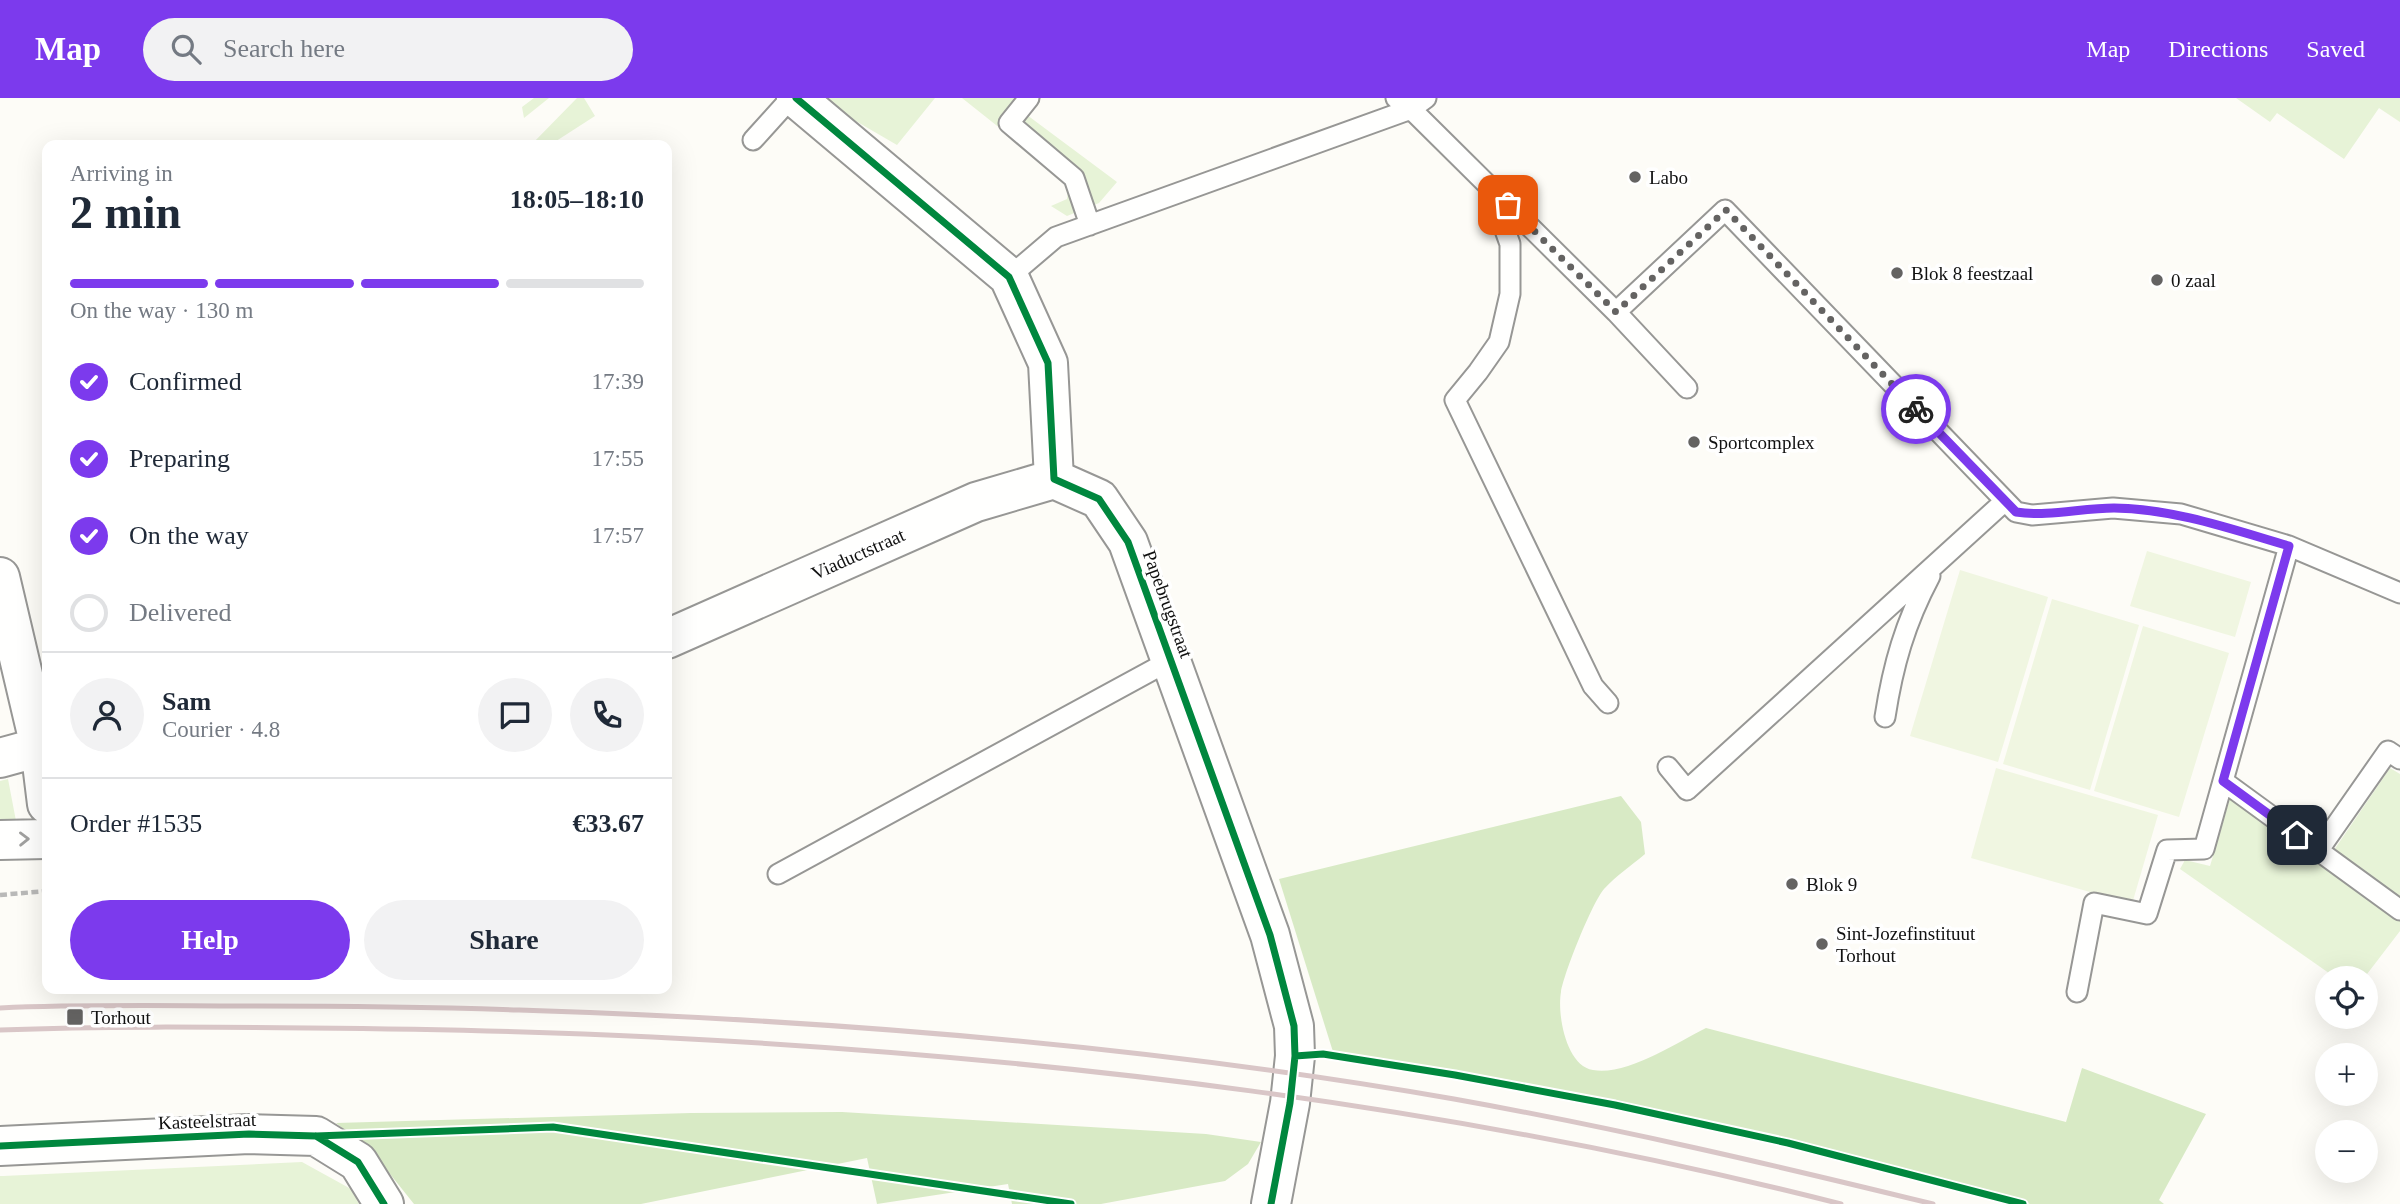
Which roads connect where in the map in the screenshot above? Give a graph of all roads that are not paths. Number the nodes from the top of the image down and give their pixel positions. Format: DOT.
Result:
graph roads {
  1 [pos="794,98"];
  2 [pos="1030,98"];
  3 [pos="1411,102"];
  4 [pos="753,140"];
  5 [pos="1490,187"];
  6 [pos="1090,225"];
  7 [pos="1009,277"];
  8 [pos="1616,312"];
  9 [pos="1687,388"];
  10 [pos="1054,479"];
  11 [pos="2005,500"];
  12 [pos="2289,546"];
  13 [pos="1937,563"];
  14 [pos="0,577"];
  15 [pos="2400,593"];
  16 [pos="672,637"];
  17 [pos="1171,660"];
  18 [pos="1608,703"];
  19 [pos="1885,717"];
  20 [pos="42,743"];
  21 [pos="42,747"];
  22 [pos="0,758"];
  23 [pos="2400,759"];
  24 [pos="1668,767"];
  25 [pos="2223,781"];
  26 [pos="42,839"];
  27 [pos="0,840"];
  28 [pos="2318,851"];
  29 [pos="778,874"];
  30 [pos="2400,910"];
  31 [pos="2077,992"];
  32 [pos="0,1146"];
  33 [pos="384,1204"];
  34 [pos="1271,1204"];
  1 -- 4 [label="lane"];
  1 -- 7 [label="street"];
  2 -- 6 [label="lane"];
  3 -- 5 [label="lane"];
  3 -- 6 [label="lane"];
  5 -- 8 [label="lane"];
  5 -- 18 [label="lane"];
  6 -- 7 [label="lane"];
  7 -- 10 [label="street"];
  8 -- 9 [label="lane"];
  8 -- 11 [label="lane"];
  10 -- 16 [label="street, Viaductstraat"];
  10 -- 17 [label="street, Papebrugstraat"];
  11 -- 12 [label="lane"];
  11 -- 13 [label="lane"];
  12 -- 15 [label="lane"];
  12 -- 25 [label="lane"];
  13 -- 19 [label="lane"];
  13 -- 24 [label="lane"];
  14 -- 20 [label="street"];
  17 -- 29 [label="lane"];
  17 -- 34 [label="street, Papebrugstraat"];
  21 -- 22 [label="street"];
  23 -- 28 [label="lane"];
  25 -- 28 [label="lane"];
  25 -- 31 [label="lane"];
  27 -- 26 [label="street, one-way"];
  28 -- 30 [label="lane"];
  32 -- 33 [label="street, Kasteelstraat"];
}
